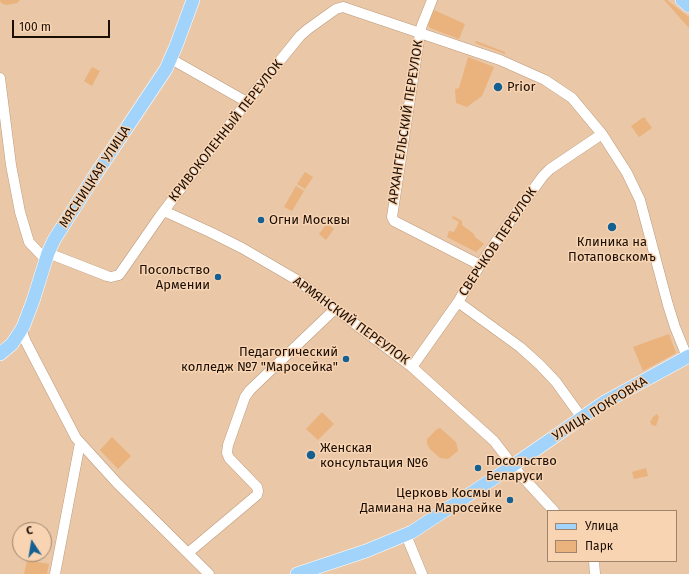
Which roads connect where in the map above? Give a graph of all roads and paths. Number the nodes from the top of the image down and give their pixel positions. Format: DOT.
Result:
graph roads {
  1 [pos="193,0"];
  2 [pos="432,0"];
  3 [pos="682,0"];
  4 [pos="689,6"];
  5 [pos="420,33"];
  6 [pos="171,59"];
  7 [pos="0,78"];
  8 [pos="247,102"];
  9 [pos="602,134"];
  10 [pos="164,211"];
  11 [pos="47,256"];
  12 [pos="480,265"];
  13 [pos="458,302"];
  14 [pos="335,309"];
  15 [pos="23,327"];
  16 [pos="0,354"];
  17 [pos="688,357"];
  18 [pos="412,367"];
  19 [pos="582,418"];
  20 [pos="80,443"];
  21 [pos="513,465"];
  22 [pos="553,510"];
  23 [pos="406,535"];
  24 [pos="188,553"];
  25 [pos="594,562"];
  26 [pos="55,574"];
  27 [pos="209,574"];
  28 [pos="297,574"];
  29 [pos="422,574"];
  30 [pos="595,574"];
  1 -- 6 [label="main road, МЯСНИЦКАЯ УЛИЦА"];
  2 -- 5 [label="street, АРХАНГЕЛЬСКИЙ ПЕРЕУЛОК"];
  3 -- 4 [label="main road"];
  5 -- 8 [label="street, КРИВОКОЛЕННЫЙ ПЕРЕУЛОК"];
  5 -- 9 [label="street"];
  5 -- 12 [label="street, АРХАНГЕЛЬСКИЙ ПЕРЕУЛОК"];
  6 -- 8 [label="street"];
  6 -- 11 [label="main road, МЯСНИЦКАЯ УЛИЦА"];
  7 -- 11 [label="street"];
  8 -- 10 [label="street, КРИВОКОЛЕННЫЙ ПЕРЕУЛОК"];
  9 -- 12 [label="street, СВЕРЧКОВ ПЕРЕУЛОК"];
  9 -- 17 [label="street"];
  10 -- 11 [label="street, КРИВОКОЛЕННЫЙ ПЕРЕУЛОК"];
  10 -- 14 [label="street, АРМЯНСКИЙ ПЕРЕУЛОК"];
  11 -- 15 [label="main road, МЯСНИЦКАЯ УЛИЦА"];
  12 -- 13 [label="street, СВЕРЧКОВ ПЕРЕУЛОК"];
  13 -- 18 [label="street, СВЕРЧКОВ ПЕРЕУЛОК"];
  13 -- 19 [label="street"];
  14 -- 18 [label="street, АРМЯНСКИЙ ПЕРЕУЛОК"];
  14 -- 24 [label="street"];
  15 -- 16 [label="main road, МЯСНИЦКАЯ УЛИЦА"];
  15 -- 20 [label="street"];
  17 -- 19 [label="main road, УЛИЦА ПОКРОВКА"];
  18 -- 21 [label="street, АРМЯНСКИЙ ПЕРЕУЛОК"];
  19 -- 21 [label="main road, УЛИЦА ПОКРОВКА"];
  20 -- 24 [label="street"];
  20 -- 26 [label="street"];
  21 -- 22 [label="street, АРМЯНСКИЙ ПЕРЕУЛОК"];
  21 -- 23 [label="main road, УЛИЦА ПОКРОВКА"];
  23 -- 28 [label="main road, УЛИЦА ПОКРОВКА"];
  23 -- 29 [label="street"];
  24 -- 27 [label="street"];
  25 -- 30 [label="street"];
}
